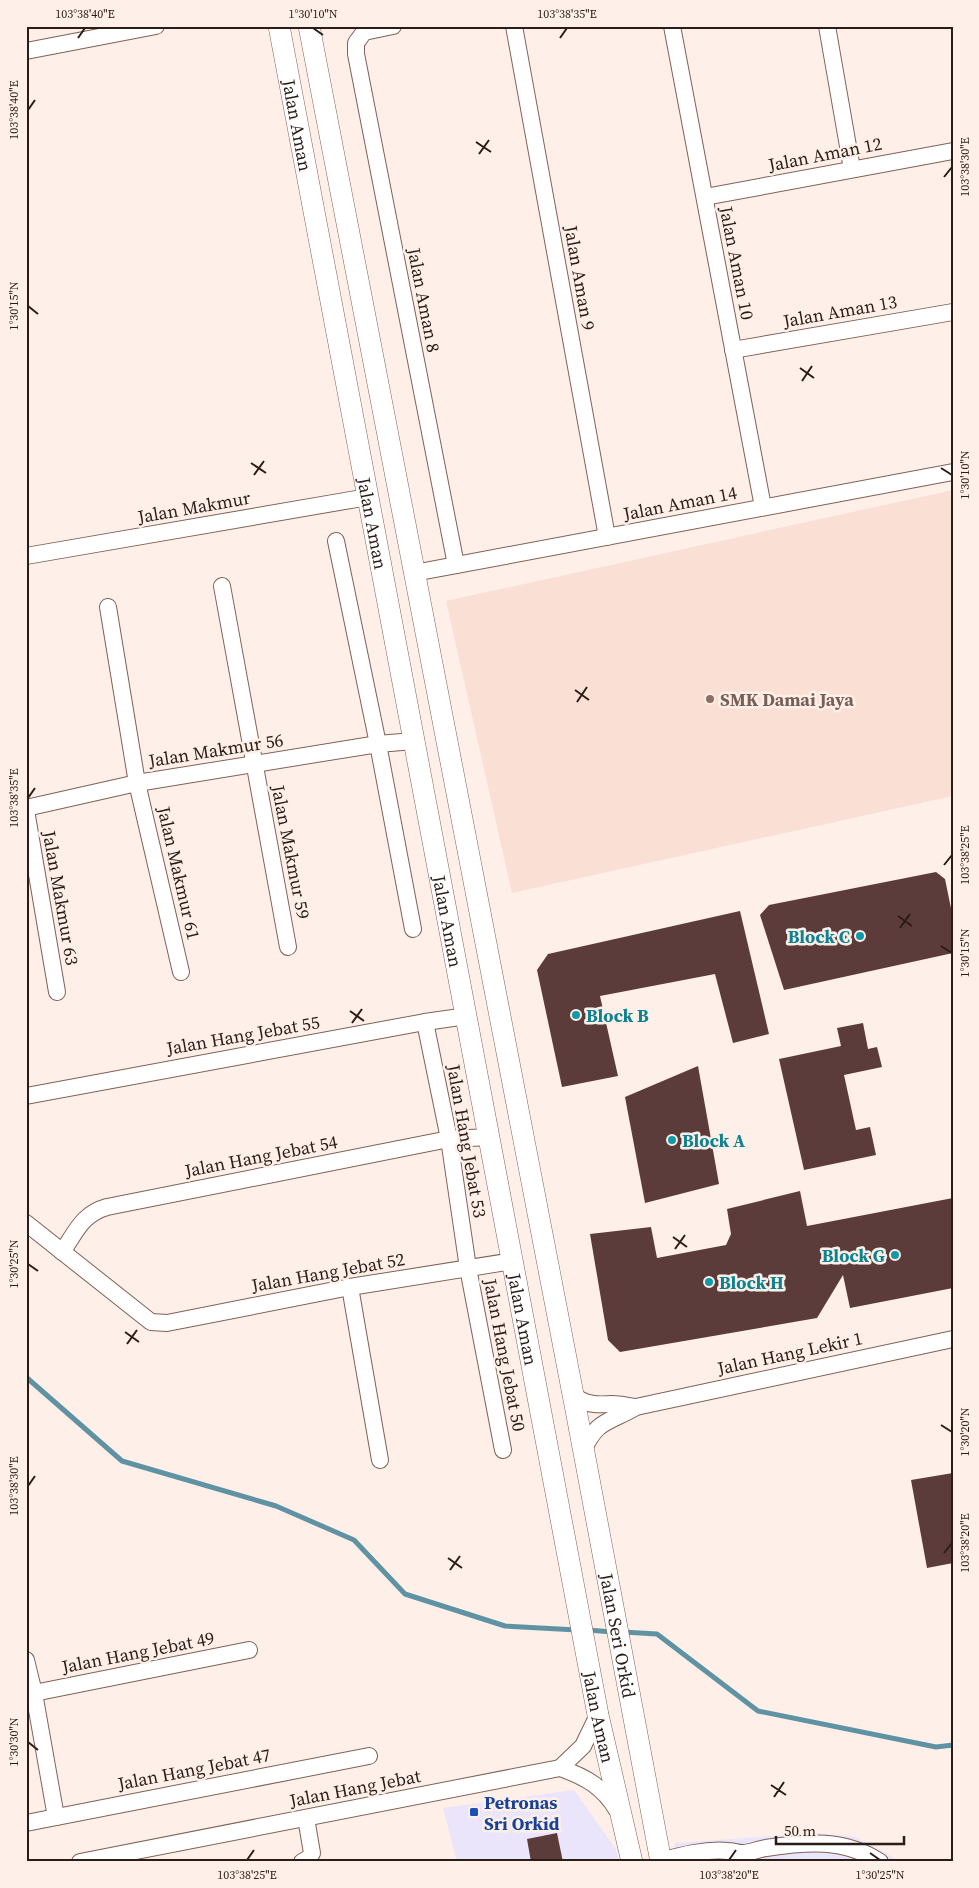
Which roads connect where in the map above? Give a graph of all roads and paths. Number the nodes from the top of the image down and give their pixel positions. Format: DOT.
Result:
graph roads {
  1 [pos="156,26"];
  2 [pos="279,26"];
  3 [pos="309,26"];
  4 [pos="393,26"];
  5 [pos="514,26"];
  6 [pos="672,26"];
  7 [pos="827,26"];
  8 [pos="26,51"];
  9 [pos="953,151"];
  10 [pos="852,169"];
  11 [pos="705,197"];
  12 [pos="953,312"];
  13 [pos="734,350"];
  14 [pos="953,472"];
  15 [pos="368,497"];
  16 [pos="763,507"];
  17 [pos="607,536"];
  18 [pos="336,541"];
  19 [pos="26,556"];
  20 [pos="456,565"];
  21 [pos="414,572"];
  22 [pos="222,586"];
  23 [pos="108,607"];
  24 [pos="414,741"];
  25 [pos="378,744"];
  26 [pos="254,765"];
  27 [pos="137,783"];
  28 [pos="26,809"];
  29 [pos="413,928"];
  30 [pos="288,947"];
  31 [pos="181,972"];
  32 [pos="57,992"];
  33 [pos="467,1016"];
  34 [pos="425,1022"];
  35 [pos="26,1096"];
  36 [pos="490,1138"];
  37 [pos="449,1139"];
  38 [pos="26,1223"];
  39 [pos="62,1252"];
  40 [pos="513,1262"];
  41 [pos="468,1268"];
  42 [pos="350,1287"];
  43 [pos="953,1339"];
  44 [pos="574,1403"];
  45 [pos="636,1407"];
  46 [pos="503,1450"];
  47 [pos="584,1451"];
  48 [pos="380,1460"];
  49 [pos="249,1650"];
  50 [pos="26,1660"];
  51 [pos="34,1693"];
  52 [pos="598,1716"];
  53 [pos="370,1756"];
  54 [pos="560,1768"];
  55 [pos="620,1816"];
  56 [pos="56,1817"];
  57 [pos="306,1818"];
  58 [pos="26,1823"];
  59 [pos="739,1858"];
  60 [pos="660,1861"];
  61 [pos="80,1862"];
  62 [pos="302,1862"];
  63 [pos="632,1862"];
  64 [pos="880,1862"];
  1 -- 8 [label="street"];
  2 -- 15 [label="main road, Jalan Aman"];
  3 -- 21 [label="main road, Jalan Aman"];
  4 -- 20 [label="street, Jalan Aman 8"];
  5 -- 17 [label="street, Jalan Aman 9"];
  6 -- 11 [label="street, Jalan Aman 10"];
  7 -- 10 [label="street"];
  9 -- 10 [label="street, Jalan Aman 12"];
  10 -- 11 [label="street, Jalan Aman 12"];
  11 -- 13 [label="street, Jalan Aman 10"];
  12 -- 13 [label="street, Jalan Aman 13"];
  13 -- 16 [label="street, Jalan Aman 10"];
  14 -- 16 [label="street, Jalan Aman 14"];
  15 -- 19 [label="street, Jalan Makmur"];
  15 -- 24 [label="main road, Jalan Aman"];
  16 -- 17 [label="street, Jalan Aman 14"];
  17 -- 20 [label="street, Jalan Aman 14"];
  18 -- 25 [label="street"];
  20 -- 21 [label="street, Jalan Aman 14"];
  21 -- 44 [label="main road, Jalan Aman"];
  22 -- 26 [label="street, Jalan Makmur 59"];
  23 -- 27 [label="street, Jalan Makmur 61"];
  24 -- 25 [label="street, Jalan Makmur 56"];
  24 -- 33 [label="main road, Jalan Aman"];
  25 -- 26 [label="street, Jalan Makmur 56"];
  25 -- 29 [label="street"];
  26 -- 27 [label="street, Jalan Makmur 56"];
  26 -- 30 [label="street, Jalan Makmur 59"];
  27 -- 28 [label="street, Jalan Makmur 56"];
  27 -- 31 [label="street, Jalan Makmur 61"];
  28 -- 32 [label="street, Jalan Makmur 63"];
  33 -- 34 [label="street, Jalan Hang Jebat 55"];
  33 -- 36 [label="main road, Jalan Aman"];
  34 -- 35 [label="street, Jalan Hang Jebat 55"];
  34 -- 37 [label="street, Jalan Hang Jebat 53"];
  36 -- 37 [label="street, Jalan Hang Jebat 54"];
  36 -- 40 [label="main road, Jalan Aman"];
  37 -- 39 [label="street, Jalan Hang Jebat 54"];
  37 -- 41 [label="street, Jalan Hang Jebat 53"];
  38 -- 39 [label="street"];
  39 -- 42 [label="street, Jalan Hang Jebat 52"];
  40 -- 41 [label="street, Jalan Hang Jebat 52"];
  40 -- 52 [label="main road, Jalan Aman"];
  41 -- 42 [label="street, Jalan Hang Jebat 52"];
  41 -- 46 [label="street, Jalan Hang Jebat 50"];
  42 -- 48 [label="street"];
  43 -- 45 [label="street, Jalan Hang Lekir 1"];
  44 -- 45 [label="street, Jalan Hang Lekir 1"];
  44 -- 47 [label="main road, Jalan Seri Orkid"];
  45 -- 47 [label="street, Jalan Hang Lekir 1"];
  47 -- 60 [label="main road, Jalan Seri Orkid"];
  49 -- 51 [label="street, Jalan Hang Jebat 49"];
  50 -- 51 [label="street"];
  51 -- 56 [label="street"];
  52 -- 54 [label="street"];
  52 -- 55 [label="main road, Jalan Aman"];
  53 -- 56 [label="street, Jalan Hang Jebat 47"];
  54 -- 55 [label="street"];
  54 -- 57 [label="street, Jalan Hang Jebat"];
  55 -- 63 [label="main road"];
  56 -- 58 [label="street, Jalan Hang Jebat 47"];
  57 -- 61 [label="street, Jalan Hang Jebat"];
  57 -- 62 [label="street"];
  59 -- 60 [label="street"];
  59 -- 64 [label="street"];
}
